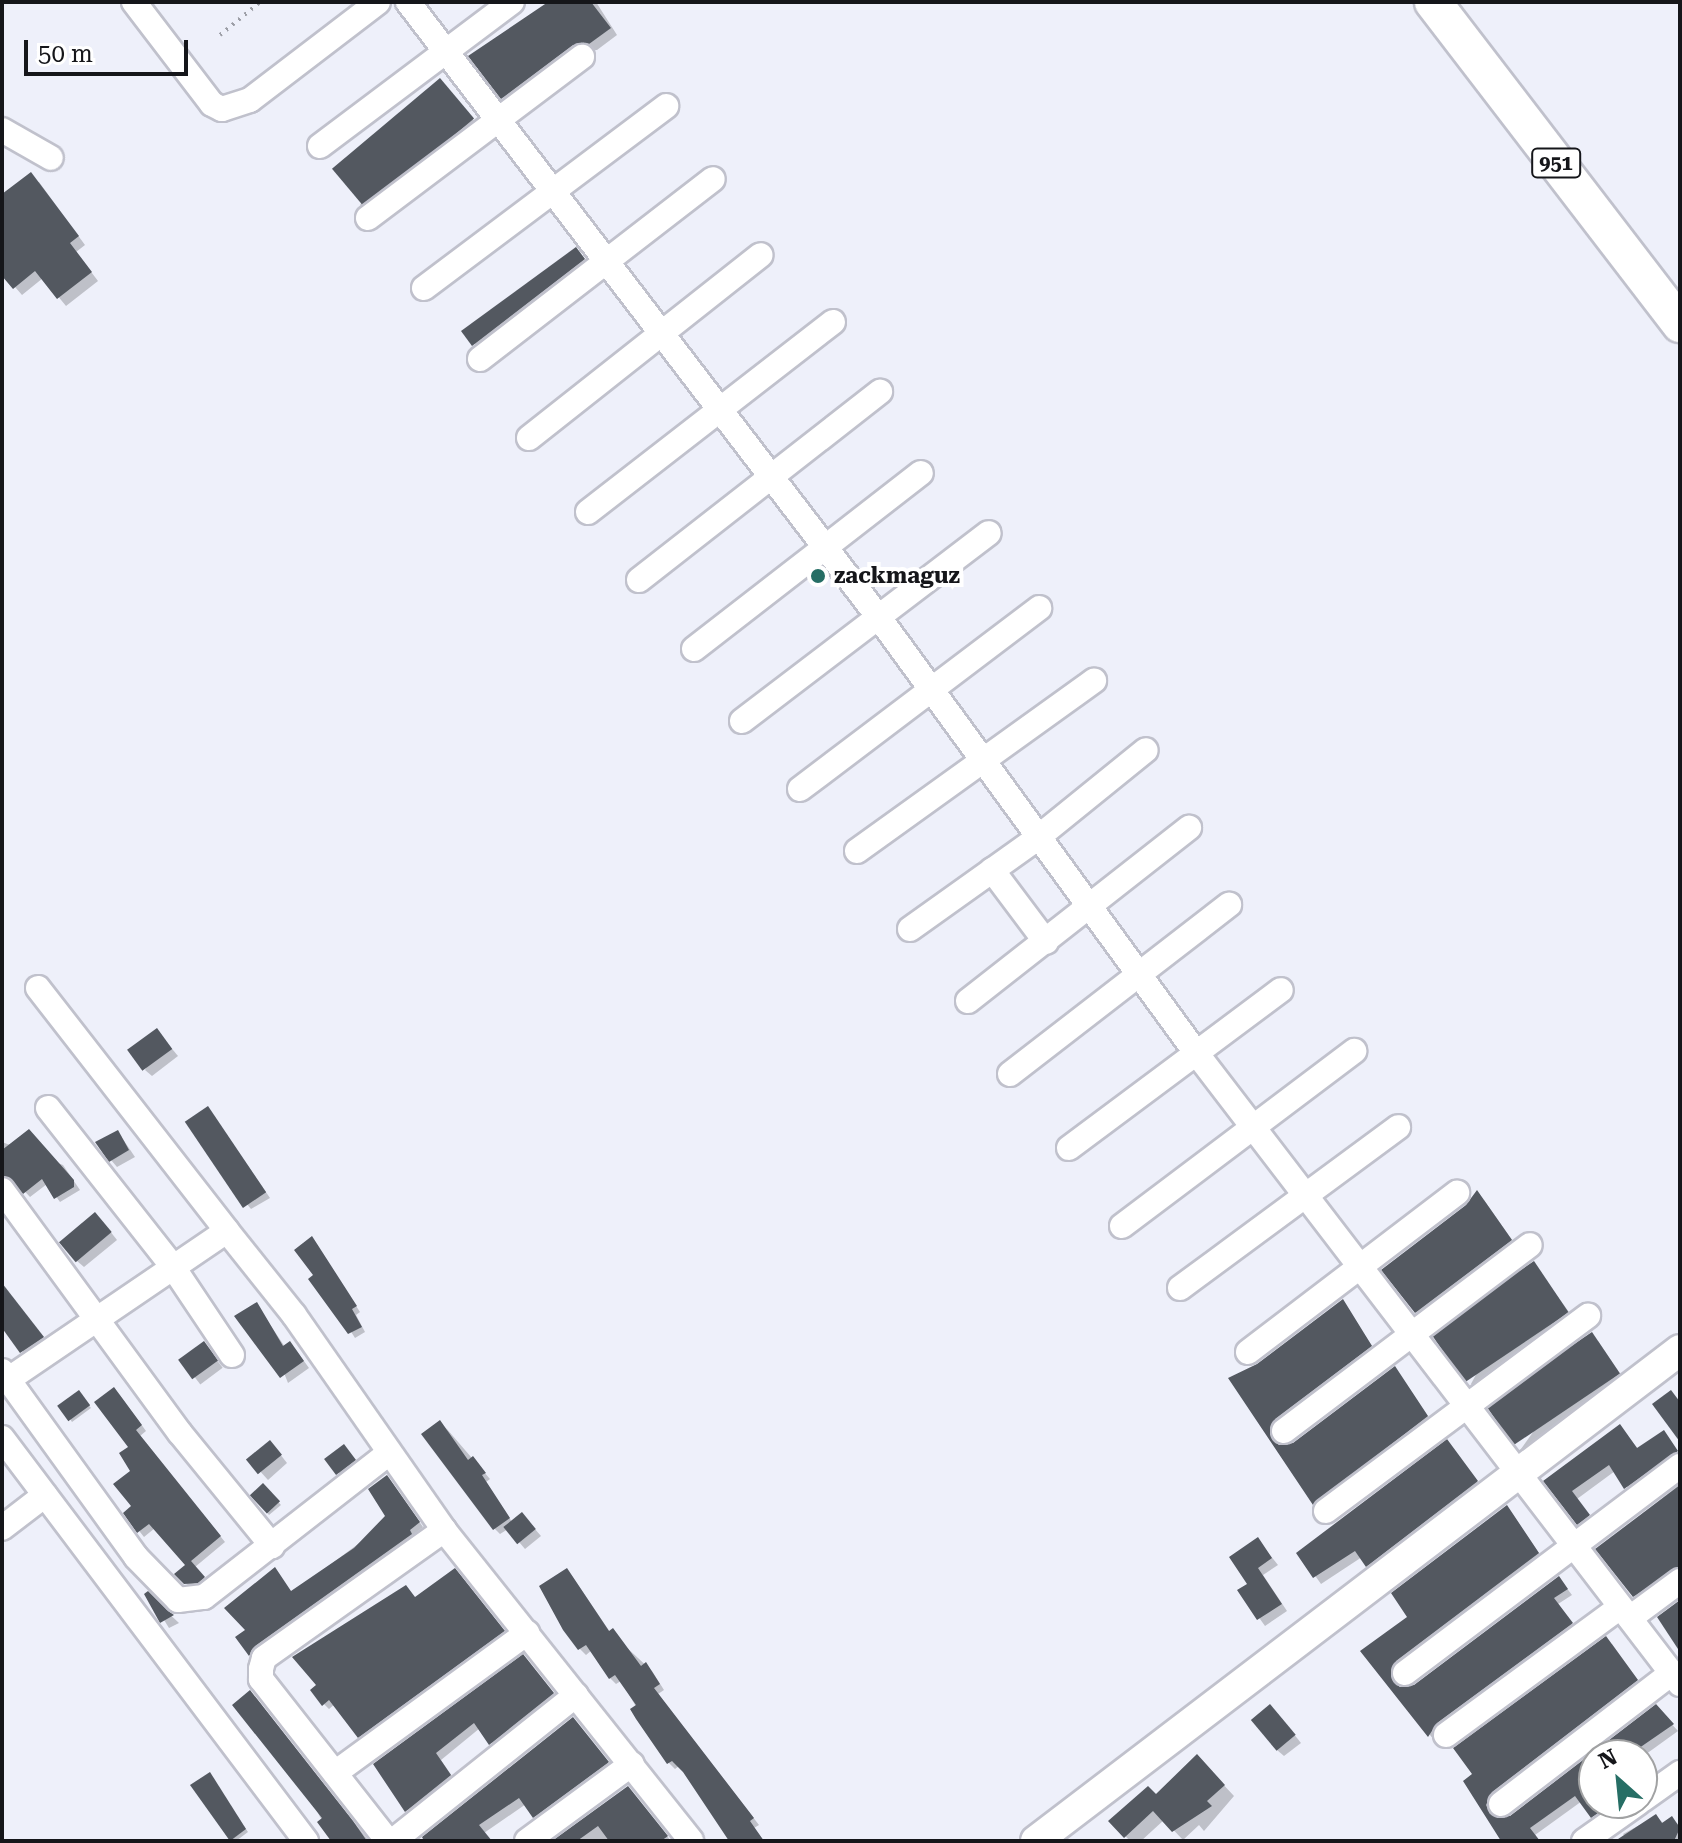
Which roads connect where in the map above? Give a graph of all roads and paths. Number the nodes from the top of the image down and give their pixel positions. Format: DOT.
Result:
graph roads {
  1 [pos="134,2"];
  2 [pos="260,2"];
  3 [pos="378,2"];
  4 [pos="408,2"];
  5 [pos="512,2"];
  6 [pos="1433,2"];
  7 [pos="220,35"];
  8 [pos="445,49"];
  9 [pos="582,57"];
  10 [pos="666,106"];
  11 [pos="500,119"];
  12 [pos="2,130"];
  13 [pos="320,146"];
  14 [pos="51,158"];
  15 [pos="713,179"];
  16 [pos="555,190"];
  17 [pos="368,218"];
  18 [pos="761,255"];
  19 [pos="607,264"];
  20 [pos="424,288"];
  21 [pos="833,322"];
  22 [pos="1680,324"];
  23 [pos="659,333"];
  24 [pos="480,359"];
  25 [pos="880,392"];
  26 [pos="719,409"];
  27 [pos="529,438"];
  28 [pos="921,473"];
  29 [pos="772,477"];
  30 [pos="588,512"];
  31 [pos="989,533"];
  32 [pos="825,549"];
  33 [pos="639,580"];
  34 [pos="1039,608"];
  35 [pos="880,619"];
  36 [pos="694,649"];
  37 [pos="1094,681"];
  38 [pos="932,692"];
  39 [pos="742,721"];
  40 [pos="1146,750"];
  41 [pos="984,761"];
  42 [pos="800,789"];
  43 [pos="1189,828"];
  44 [pos="1036,839"];
  45 [pos="857,851"];
  46 [pos="992,870"];
  47 [pos="1229,905"];
  48 [pos="1090,910"];
  49 [pos="910,929"];
  50 [pos="1046,942"];
  51 [pos="1138,977"];
  52 [pos="38,988"];
  53 [pos="1281,990"];
  54 [pos="968,1001"];
  55 [pos="1354,1051"];
  56 [pos="1197,1054"];
  57 [pos="1010,1074"];
  58 [pos="48,1108"];
  59 [pos="1254,1127"];
  60 [pos="1398,1127"];
  61 [pos="1069,1148"];
  62 [pos="2,1190"];
  63 [pos="1457,1193"];
  64 [pos="1307,1197"];
  65 [pos="1122,1226"];
  66 [pos="227,1231"];
  67 [pos="1530,1245"];
  68 [pos="173,1267"];
  69 [pos="1360,1267"];
  70 [pos="1180,1288"];
  71 [pos="1588,1316"];
  72 [pos="99,1317"];
  73 [pos="1412,1335"];
  74 [pos="1680,1350"];
  75 [pos="1248,1352"];
  76 [pos="232,1355"];
  77 [pos="5,1375"];
  78 [pos="1464,1407"];
  79 [pos="1284,1431"];
  80 [pos="2,1438"];
  81 [pos="389,1453"];
  82 [pos="1680,1466"];
  83 [pos="1517,1477"];
  84 [pos="45,1495"];
  85 [pos="1326,1511"];
  86 [pos="2,1528"];
  87 [pos="444,1530"];
  88 [pos="272,1546"];
  89 [pos="1571,1546"];
  90 [pos="1680,1581"];
  91 [pos="1625,1612"];
  92 [pos="527,1633"];
  93 [pos="1405,1673"];
  94 [pos="1676,1679"];
  95 [pos="576,1695"];
  96 [pos="1446,1735"];
  97 [pos="632,1764"];
  98 [pos="335,1773"];
  99 [pos="1680,1773"];
  100 [pos="1658,1789"];
  101 [pos="1501,1804"];
  102 [pos="1616,1819"];
  103 [pos="298,1838"];
  104 [pos="688,1840"];
  105 [pos="391,1841"];
  106 [pos="527,1841"];
  107 [pos="1036,1841"];
  108 [pos="1584,1841"];
  1 -- 3 [label="street"];
  2 -- 7 [label="path"];
  4 -- 8 [label="street"];
  5 -- 8 [label="street"];
  6 -- 22 [label="main road, 951"];
  8 -- 11 [label="street"];
  8 -- 13 [label="street"];
  9 -- 11 [label="street"];
  10 -- 16 [label="street"];
  11 -- 16 [label="street"];
  11 -- 17 [label="street"];
  12 -- 14 [label="street"];
  15 -- 19 [label="street"];
  16 -- 19 [label="street"];
  16 -- 20 [label="street"];
  18 -- 23 [label="street"];
  19 -- 23 [label="street"];
  19 -- 24 [label="street"];
  21 -- 26 [label="street"];
  23 -- 26 [label="street"];
  23 -- 27 [label="street"];
  25 -- 29 [label="street"];
  26 -- 29 [label="street"];
  26 -- 30 [label="street"];
  28 -- 32 [label="street"];
  29 -- 32 [label="street"];
  29 -- 33 [label="street"];
  31 -- 35 [label="street"];
  32 -- 35 [label="street"];
  32 -- 36 [label="street"];
  34 -- 38 [label="street"];
  35 -- 38 [label="street"];
  35 -- 39 [label="street"];
  37 -- 41 [label="street"];
  38 -- 41 [label="street"];
  38 -- 42 [label="street"];
  40 -- 44 [label="street"];
  41 -- 44 [label="street"];
  41 -- 45 [label="street"];
  43 -- 48 [label="street"];
  44 -- 46 [label="street"];
  44 -- 48 [label="street"];
  46 -- 49 [label="street"];
  46 -- 50 [label="street"];
  47 -- 51 [label="street"];
  48 -- 50 [label="street"];
  48 -- 51 [label="street"];
  50 -- 54 [label="street"];
  51 -- 56 [label="street"];
  51 -- 57 [label="street"];
  52 -- 66 [label="street"];
  53 -- 56 [label="street"];
  55 -- 59 [label="street"];
  56 -- 59 [label="street"];
  56 -- 61 [label="street"];
  58 -- 68 [label="street"];
  59 -- 64 [label="street"];
  59 -- 65 [label="street"];
  60 -- 64 [label="street"];
  62 -- 72 [label="street"];
  63 -- 69 [label="street"];
  64 -- 69 [label="street"];
  64 -- 70 [label="street"];
  66 -- 68 [label="street"];
  66 -- 81 [label="street"];
  67 -- 73 [label="street"];
  68 -- 72 [label="street"];
  68 -- 76 [label="street"];
  69 -- 73 [label="street"];
  69 -- 75 [label="street"];
  71 -- 78 [label="street"];
  72 -- 77 [label="street"];
  72 -- 88 [label="street"];
  73 -- 78 [label="street"];
  73 -- 79 [label="street"];
  74 -- 83 [label="street"];
  77 -- 88 [label="street"];
  78 -- 83 [label="street"];
  78 -- 85 [label="street"];
  80 -- 84 [label="street"];
  81 -- 87 [label="street"];
  81 -- 88 [label="street"];
  82 -- 89 [label="street"];
  83 -- 89 [label="street"];
  83 -- 107 [label="street"];
  84 -- 86 [label="street"];
  84 -- 103 [label="street"];
  87 -- 92 [label="street"];
  87 -- 98 [label="street"];
  89 -- 91 [label="street"];
  89 -- 93 [label="street"];
  90 -- 91 [label="street"];
  91 -- 94 [label="street"];
  91 -- 96 [label="street"];
  92 -- 95 [label="street"];
  92 -- 98 [label="street"];
  94 -- 101 [label="street"];
  95 -- 97 [label="street"];
  95 -- 105 [label="street"];
  97 -- 104 [label="street"];
  97 -- 106 [label="street"];
  98 -- 105 [label="street"];
  99 -- 100 [label="street"];
  102 -- 108 [label="street"];
}
